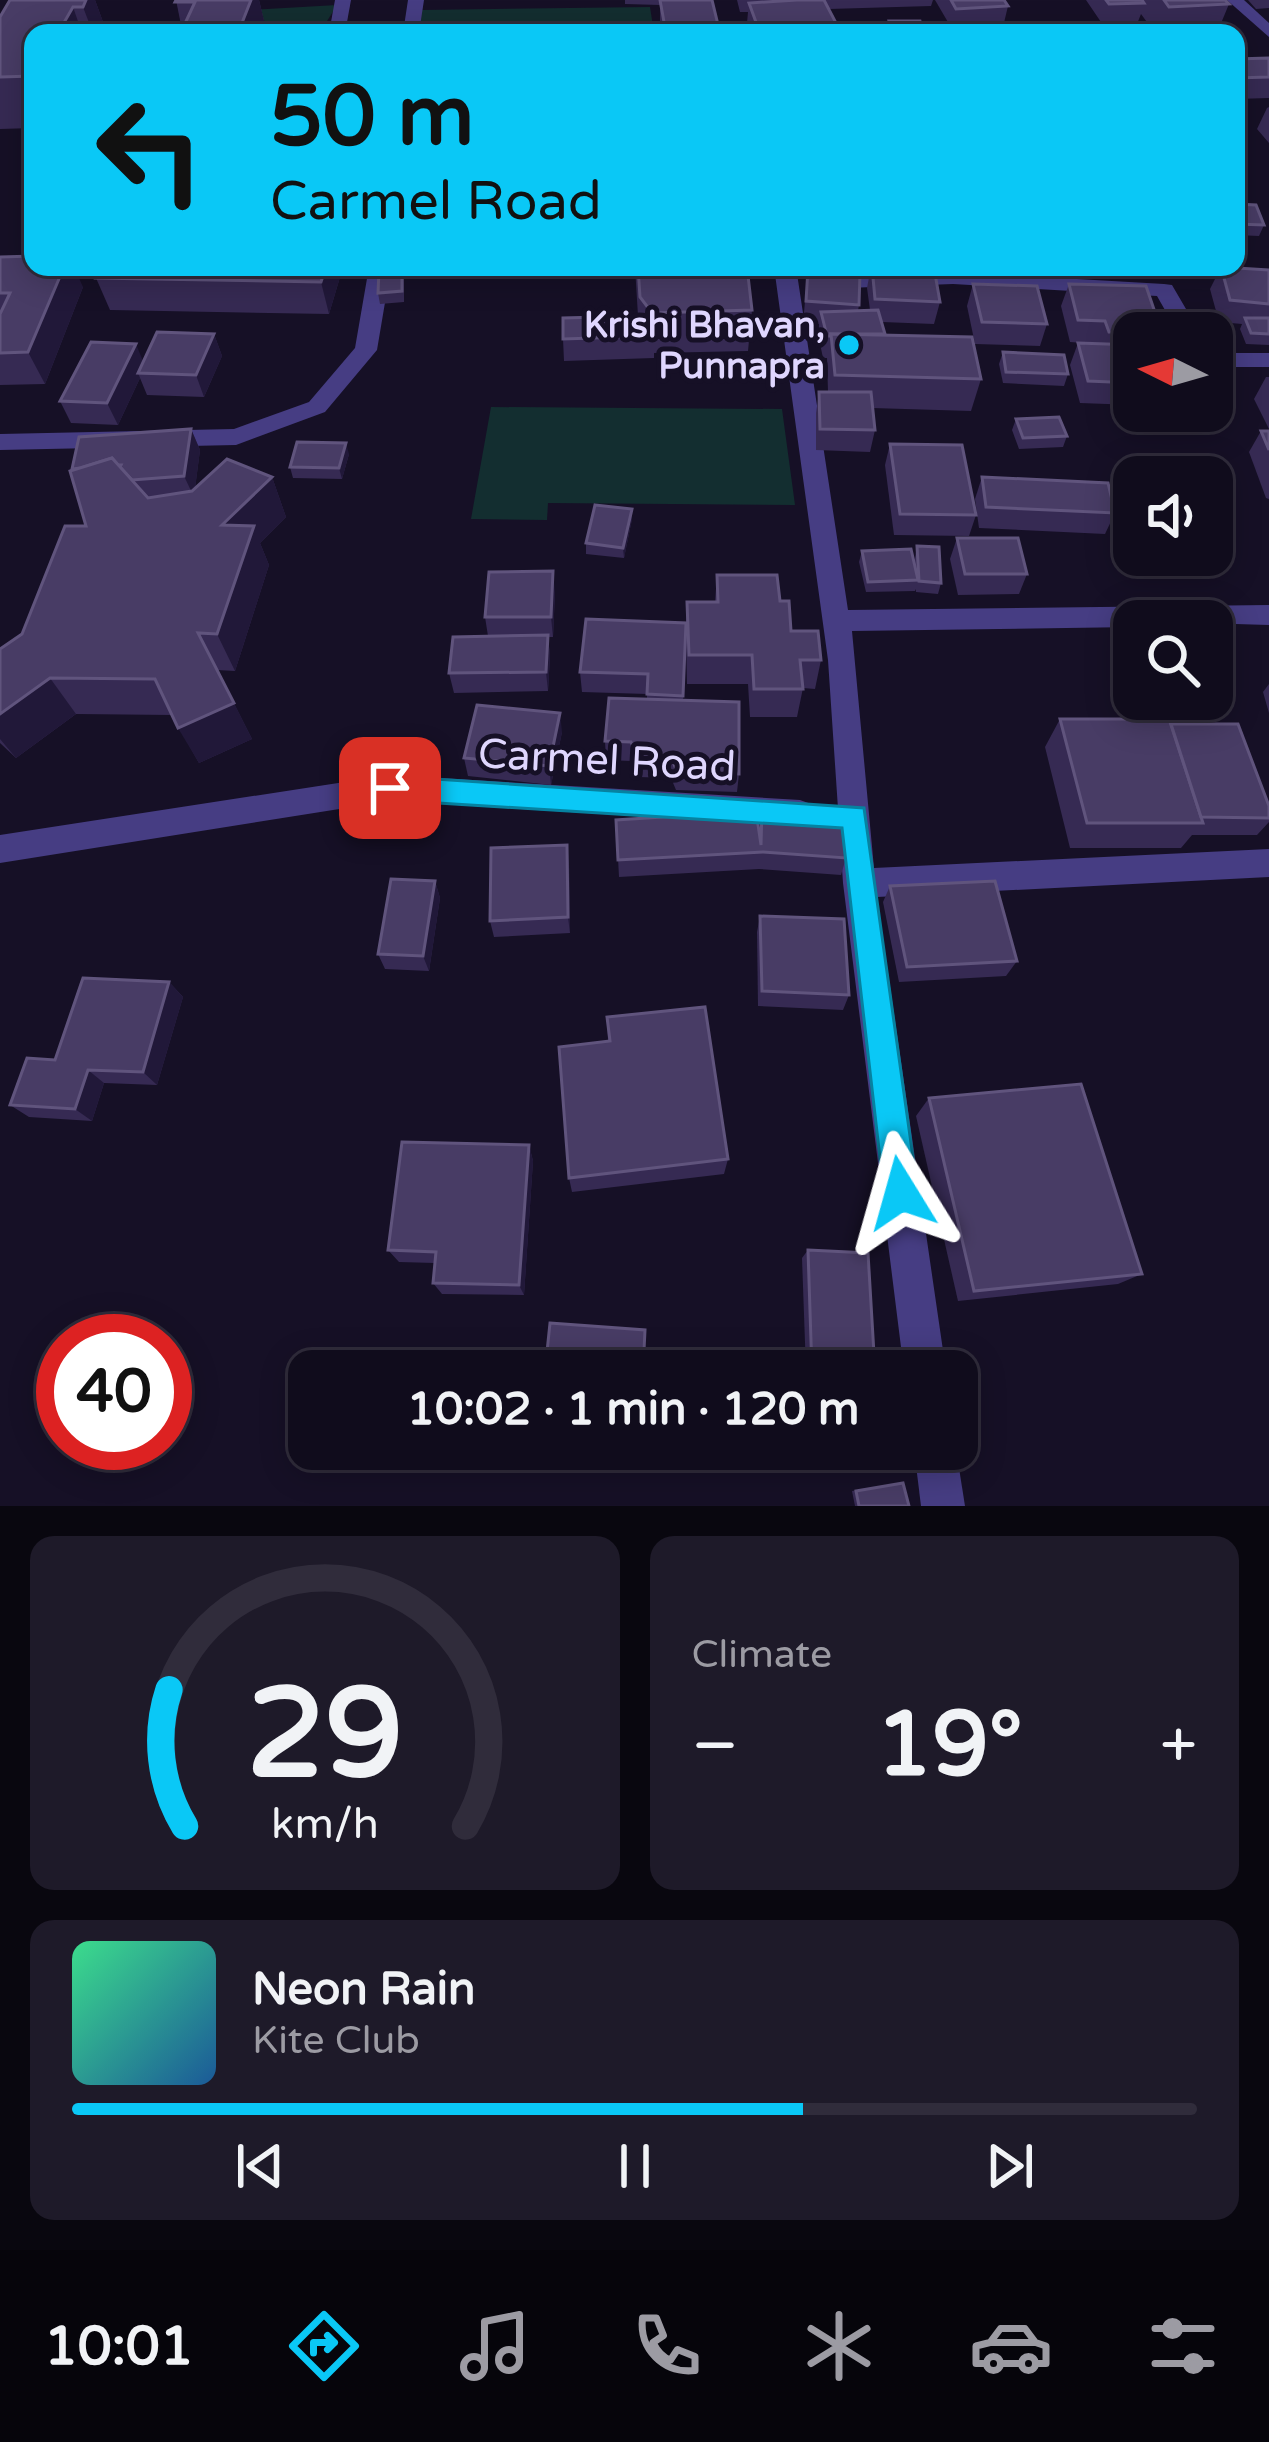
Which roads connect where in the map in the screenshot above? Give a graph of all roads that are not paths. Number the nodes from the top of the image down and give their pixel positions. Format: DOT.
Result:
graph roads {
  1 [pos="1235,0"];
  2 [pos="1269,32"];
  3 [pos="378,276"];
  4 [pos="788,276"];
  5 [pos="1176,312"];
  6 [pos="1233,360"];
  7 [pos="1269,360"];
  8 [pos="0,442"];
  9 [pos="1269,616"];
  10 [pos="836,621"];
  11 [pos="854,817"];
  12 [pos="0,850"];
  13 [pos="1269,863"];
  14 [pos="859,883"];
  15 [pos="922,1350"];
  16 [pos="938,1470"];
  17 [pos="943,1506"];
  1 -- 2 [label="street"];
  3 -- 8 [label="street"];
  4 -- 5 [label="street"];
  4 -- 10 [label="street"];
  6 -- 7 [label="street"];
  9 -- 10 [label="street"];
  10 -- 11 [label="street"];
  11 -- 12 [label="street, Carmel Road"];
  11 -- 14 [label="street"];
  13 -- 14 [label="street"];
  14 -- 15 [label="street"];
  16 -- 17 [label="street"];
}
